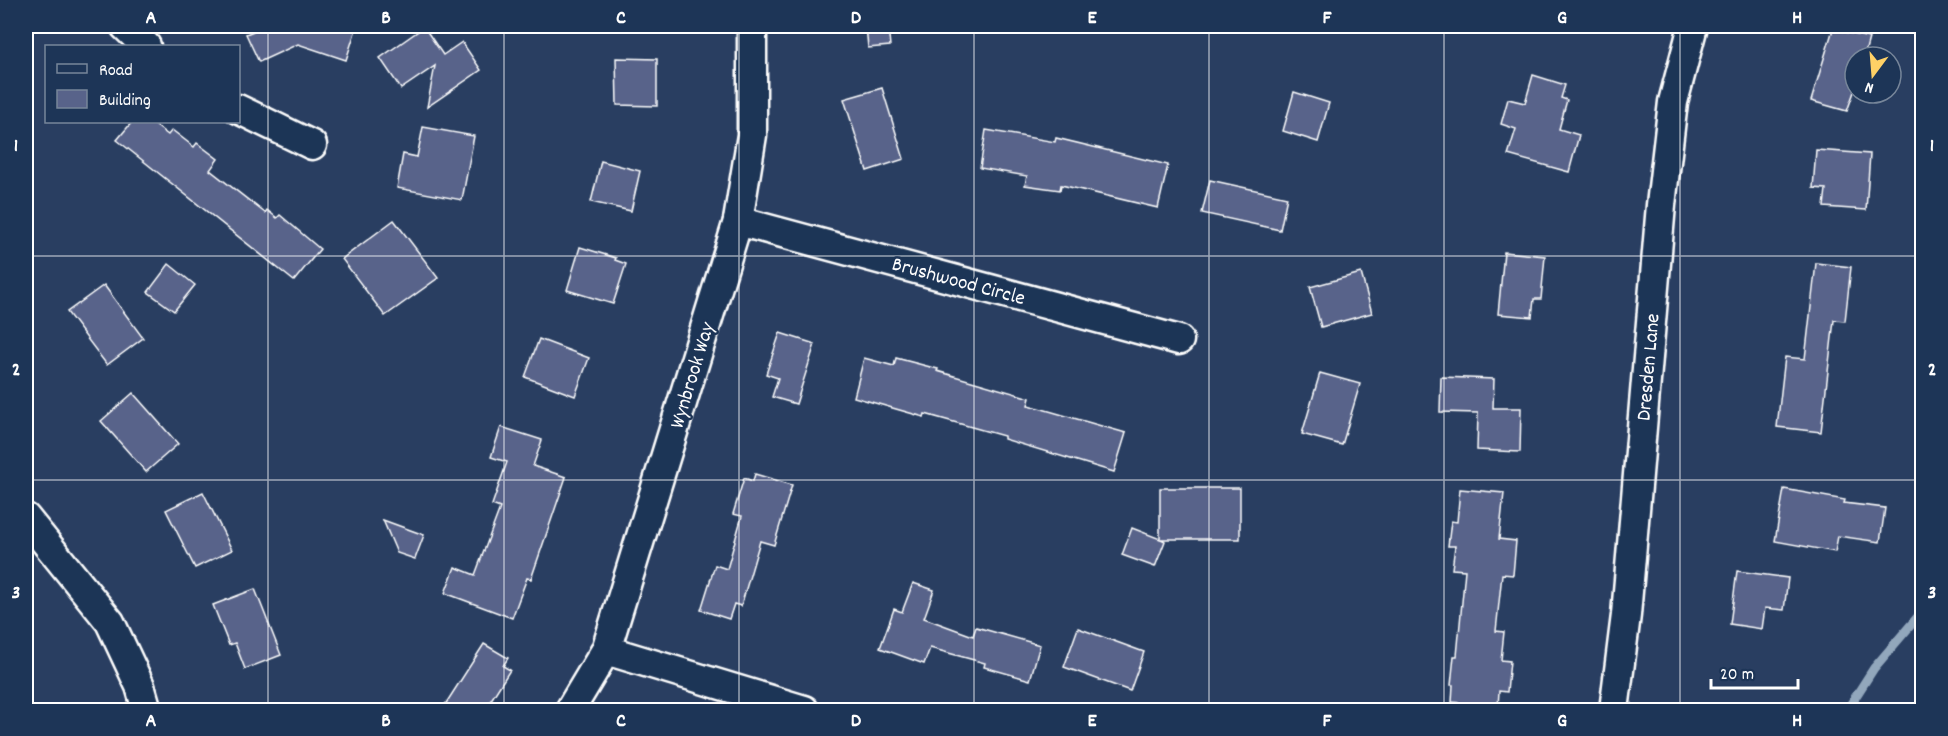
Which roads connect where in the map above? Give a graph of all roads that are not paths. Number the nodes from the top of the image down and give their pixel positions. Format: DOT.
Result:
graph roads {
  1 [pos="125,26"];
  2 [pos="752,26"];
  3 [pos="1693,26"];
  4 [pos="145,45"];
  5 [pos="240,110"];
  6 [pos="312,145"];
  7 [pos="738,221"];
  8 [pos="1179,340"];
  9 [pos="26,518"];
  10 [pos="606,650"];
  11 [pos="147,711"];
  12 [pos="570,711"];
  13 [pos="804,711"];
  14 [pos="1614,711"];
  1 -- 4 [label="street"];
  2 -- 7 [label="street, Wynbrook Way"];
  3 -- 14 [label="street, Dresden Lane"];
  5 -- 6 [label="street"];
  7 -- 8 [label="street, Brushwood Circle"];
  7 -- 10 [label="street, Wynbrook Way"];
  9 -- 11 [label="street"];
  10 -- 12 [label="street, Wynbrook Way"];
  10 -- 13 [label="street"];
}
